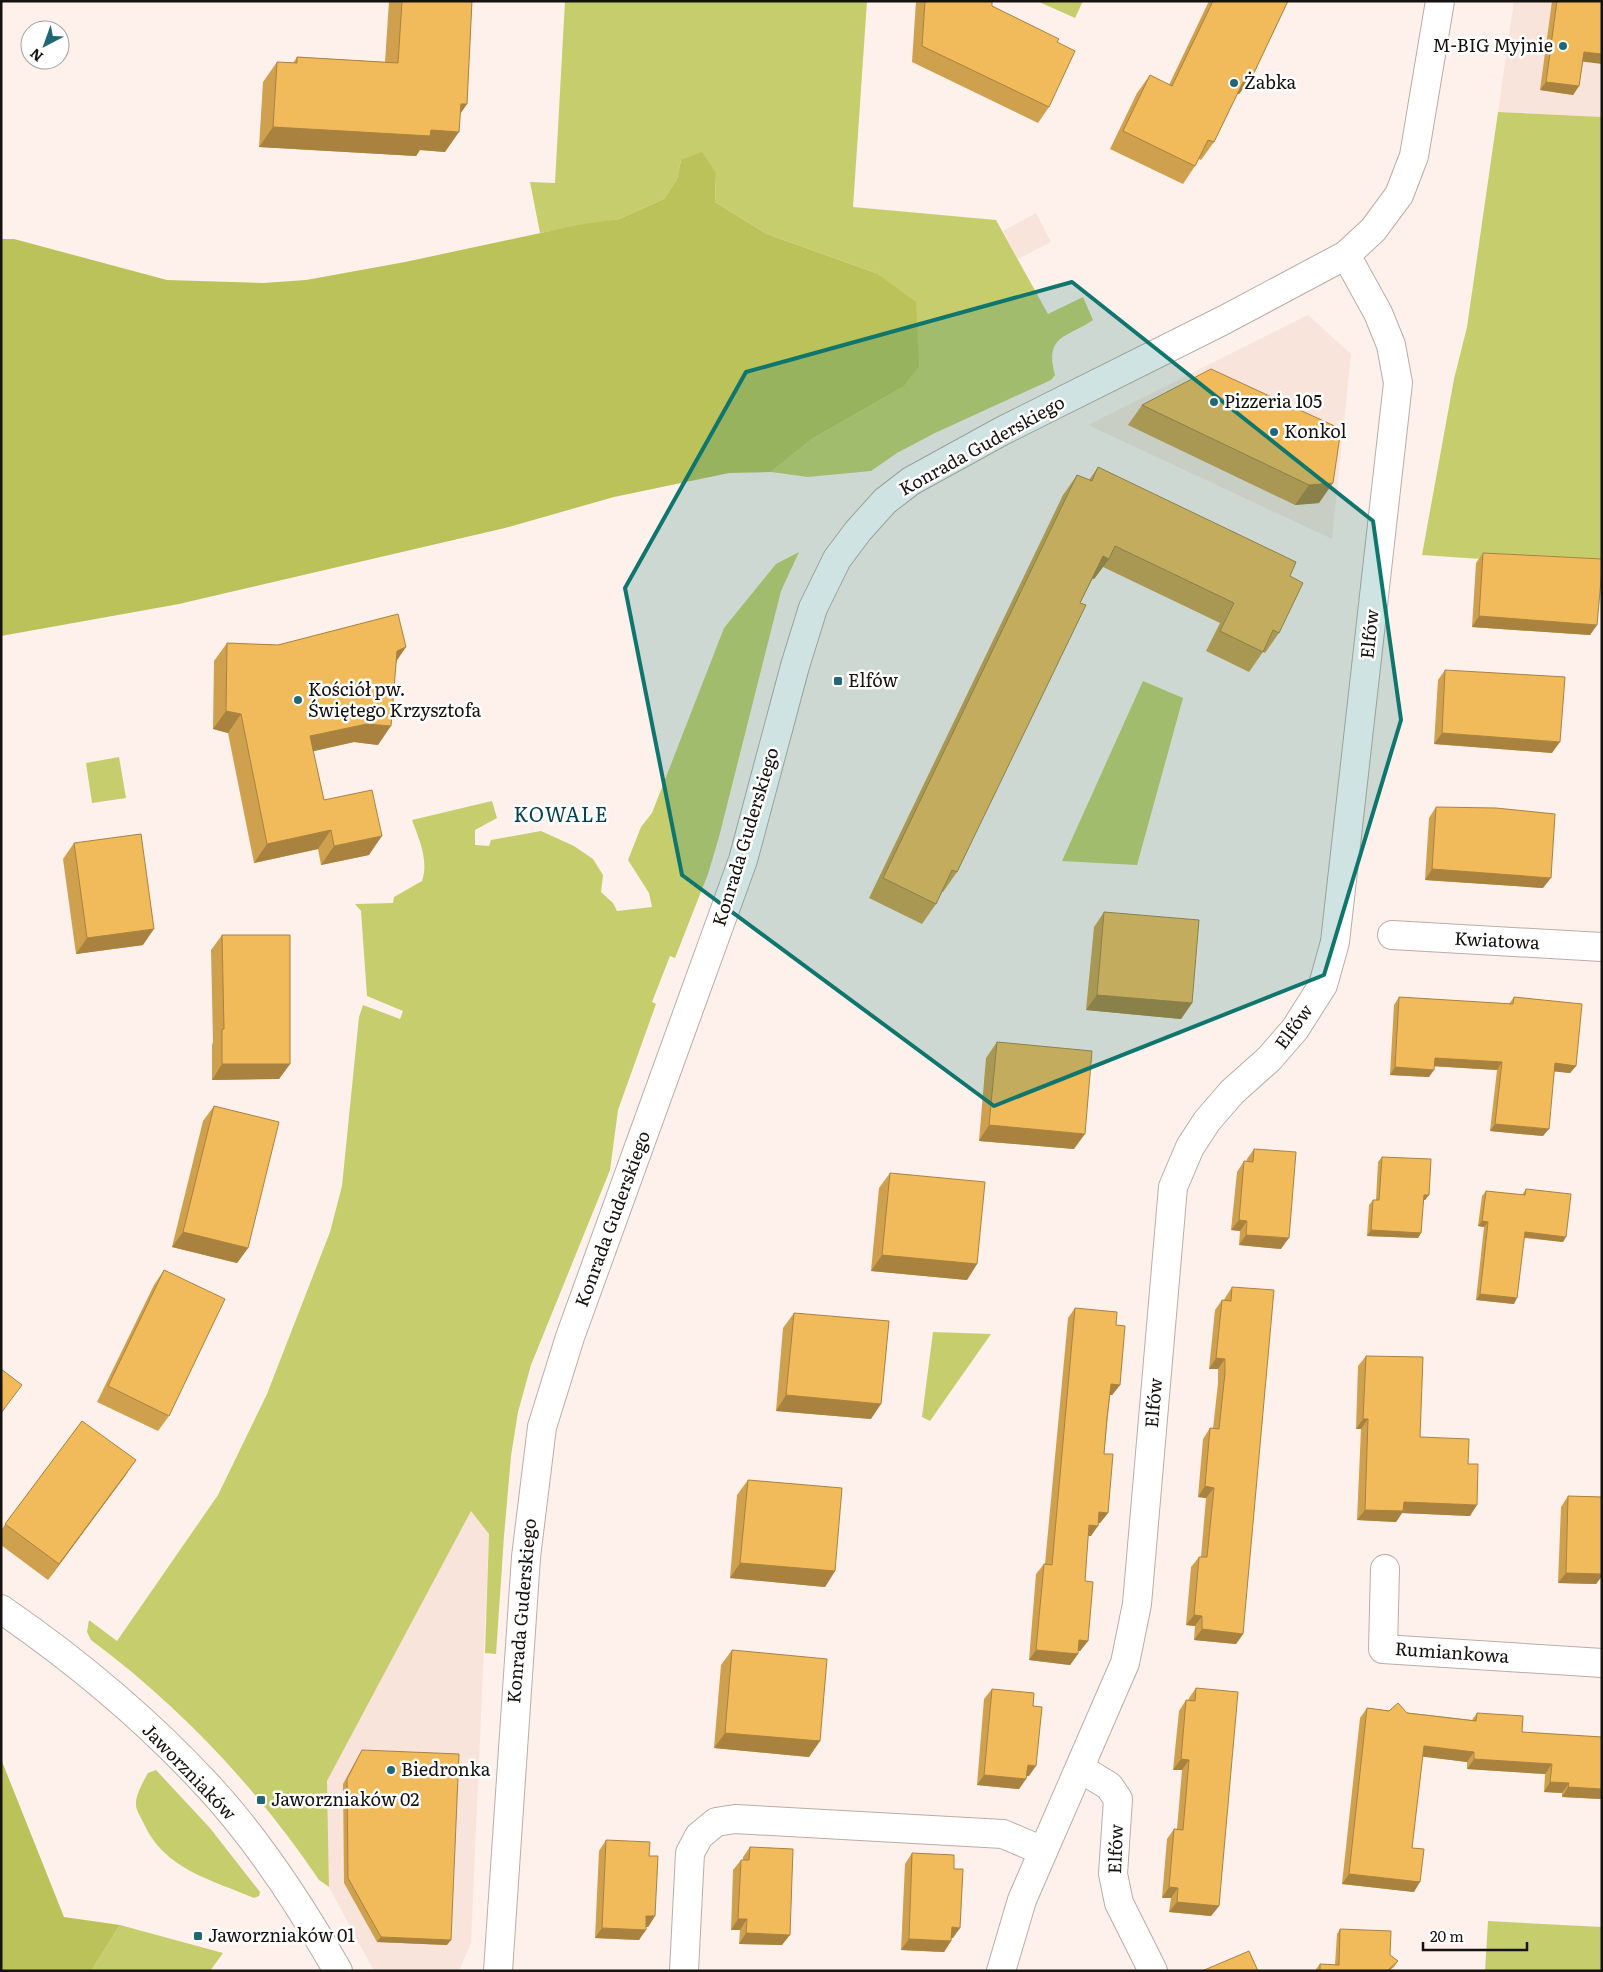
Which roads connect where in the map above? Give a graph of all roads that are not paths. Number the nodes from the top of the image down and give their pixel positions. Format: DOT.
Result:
graph roads {
  1 [pos="1440,1"];
  2 [pos="1346,255"];
  3 [pos="1392,935"];
  4 [pos="1602,947"];
  5 [pos="1385,1569"];
  6 [pos="1,1609"];
  7 [pos="1602,1663"];
  8 [pos="1081,1769"];
  9 [pos="1043,1851"];
  10 [pos="338,1971"];
  11 [pos="498,1971"];
  12 [pos="684,1971"];
  13 [pos="1001,1971"];
  14 [pos="1153,1971"];
  1 -- 2 [label="street, Konrada Guderskiego"];
  2 -- 8 [label="street, Elfów"];
  2 -- 11 [label="street, Konrada Guderskiego"];
  3 -- 4 [label="street, Kwiatowa"];
  5 -- 7 [label="street, Rumiankowa"];
  6 -- 10 [label="street, Jaworzniaków"];
  8 -- 9 [label="street, Elfów"];
  8 -- 14 [label="street, Elfów"];
  9 -- 12 [label="street"];
  9 -- 13 [label="street, Elfów"];
}
